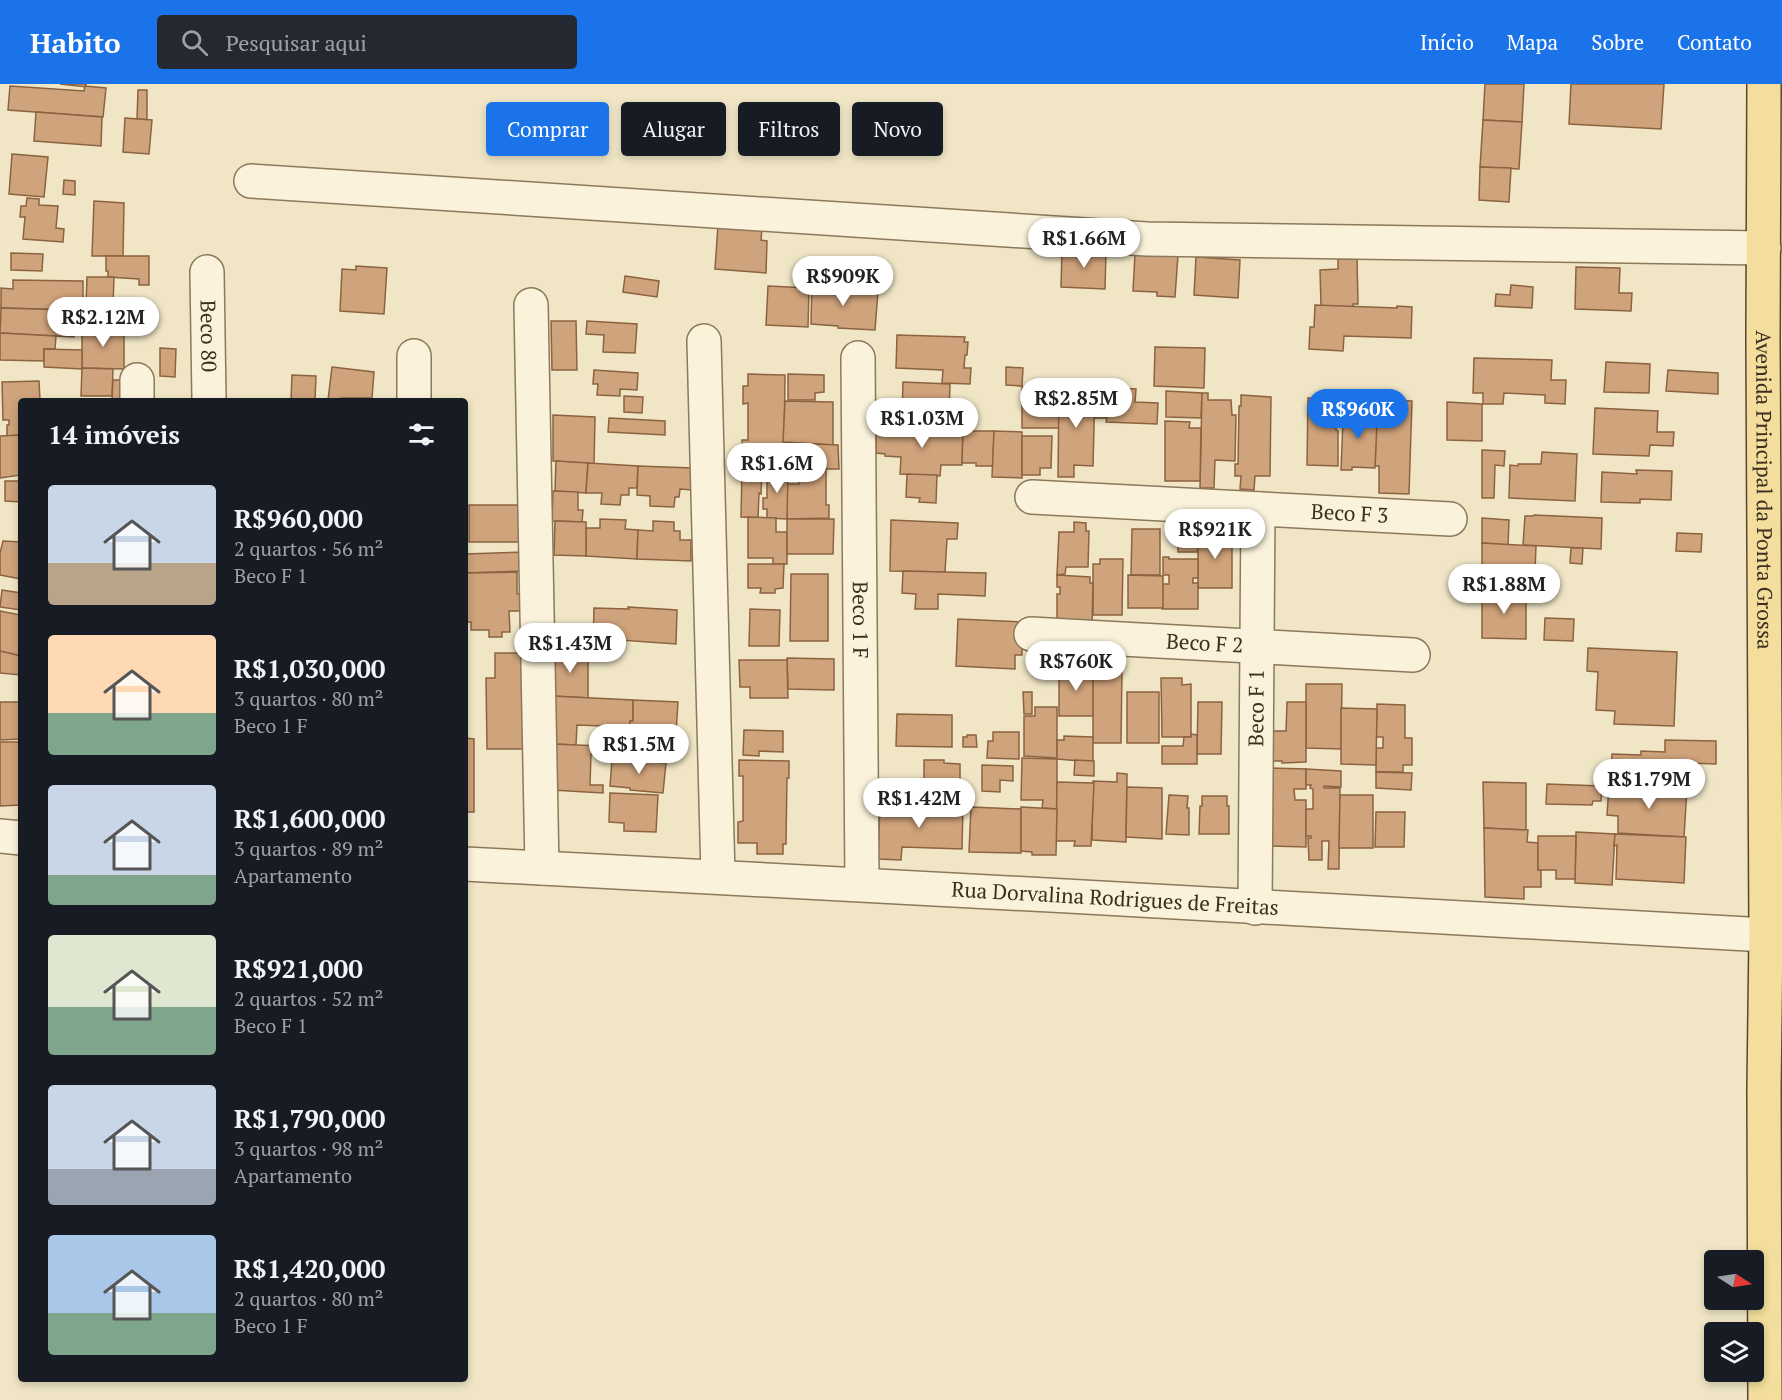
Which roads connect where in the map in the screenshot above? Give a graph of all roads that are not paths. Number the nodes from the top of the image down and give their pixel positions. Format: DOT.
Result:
graph roads {
  1 [pos="1764,84"];
  2 [pos="251,181"];
  3 [pos="1764,248"];
  4 [pos="207,272"];
  5 [pos="531,305"];
  6 [pos="1773,337"];
  7 [pos="704,341"];
  8 [pos="414,356"];
  9 [pos="858,358"];
  10 [pos="209,398"];
  11 [pos="414,398"];
  12 [pos="1032,497"];
  13 [pos="1258,509"];
  14 [pos="1450,519"];
  15 [pos="1031,634"];
  16 [pos="1257,646"];
  17 [pos="1413,655"];
  18 [pos="0,836"];
  19 [pos="18,837"];
  20 [pos="468,864"];
  21 [pos="542,868"];
  22 [pos="718,876"];
  23 [pos="862,884"];
  24 [pos="1255,908"];
  25 [pos="1766,935"];
  26 [pos="1773,1085"];
  27 [pos="1765,1400"];
  1 -- 3 [label="main road, Avenida Principal da Ponta Grossa"];
  2 -- 3 [label="street"];
  3 -- 6 [label="main road, Avenida Principal da Ponta Grossa"];
  4 -- 10 [label="street, Beco 80"];
  5 -- 21 [label="street"];
  6 -- 25 [label="main road, Avenida Principal da Ponta Grossa"];
  7 -- 22 [label="street"];
  8 -- 11 [label="street"];
  9 -- 23 [label="street, Beco 1 F"];
  12 -- 13 [label="street, Beco F 3"];
  13 -- 14 [label="street, Beco F 3"];
  13 -- 16 [label="street, Beco F 1"];
  15 -- 16 [label="street, Beco F 2"];
  16 -- 17 [label="street, Beco F 2"];
  16 -- 24 [label="street, Beco F 1"];
  18 -- 19 [label="street"];
  20 -- 21 [label="street, Rua Dorvalina Rodrigues de Freitas"];
  21 -- 22 [label="street, Rua Dorvalina Rodrigues de Freitas"];
  22 -- 23 [label="street, Rua Dorvalina Rodrigues de Freitas"];
  23 -- 24 [label="street, Rua Dorvalina Rodrigues de Freitas"];
  24 -- 25 [label="street, Rua Dorvalina Rodrigues de Freitas"];
  25 -- 26 [label="main road, Avenida Principal da Ponta Grossa"];
  26 -- 27 [label="main road, Avenida Principal da Ponta Grossa"];
}
